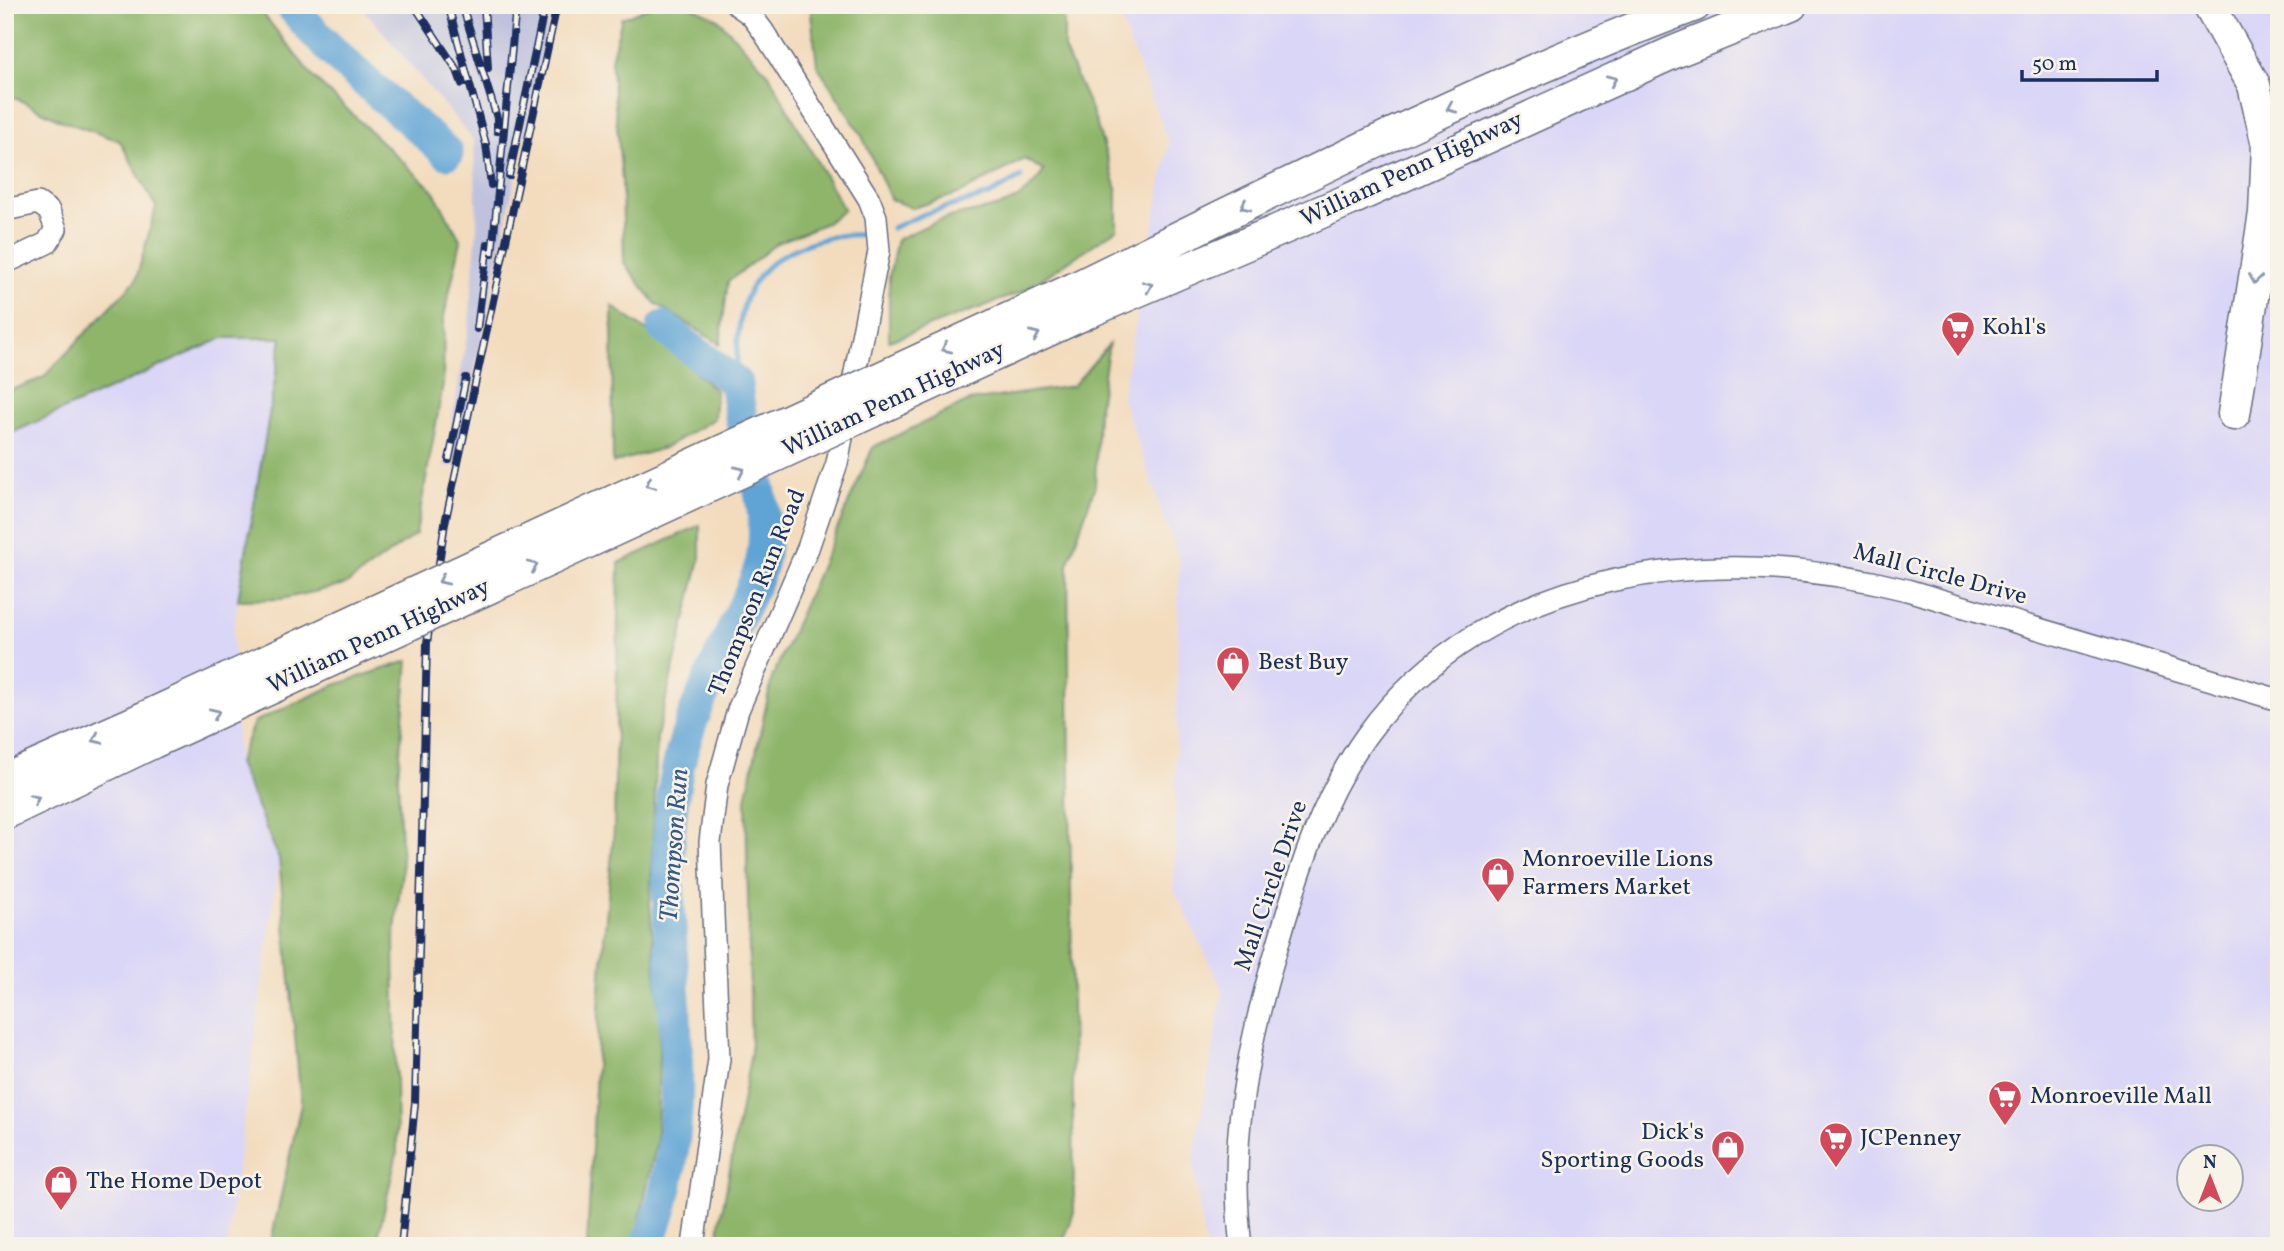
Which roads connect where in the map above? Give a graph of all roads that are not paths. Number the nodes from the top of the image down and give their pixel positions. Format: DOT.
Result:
graph roads {
  1 [pos="737,5"];
  2 [pos="1695,5"];
  3 [pos="1791,5"];
  4 [pos="2209,5"];
  5 [pos="5,210"];
  6 [pos="5,263"];
  7 [pos="1080,301"];
  8 [pos="2234,414"];
  9 [pos="2279,701"];
  10 [pos="148,730"];
  11 [pos="5,780"];
  12 [pos="5,813"];
  13 [pos="693,1246"];
  14 [pos="1241,1246"];
  1 -- 13 [label="street, Thompson Run Road"];
  2 -- 7 [label="highway, William Penn Highway, one-way"];
  7 -- 3 [label="highway, William Penn Highway, one-way"];
  4 -- 8 [label="highway, one-way"];
  5 -- 6 [label="street"];
  7 -- 10 [label="highway, William Penn Highway, bridge"];
  9 -- 14 [label="street, Mall Circle Drive"];
  10 -- 11 [label="highway, William Penn Highway, one-way"];
  12 -- 10 [label="highway, William Penn Highway, one-way"];
}
